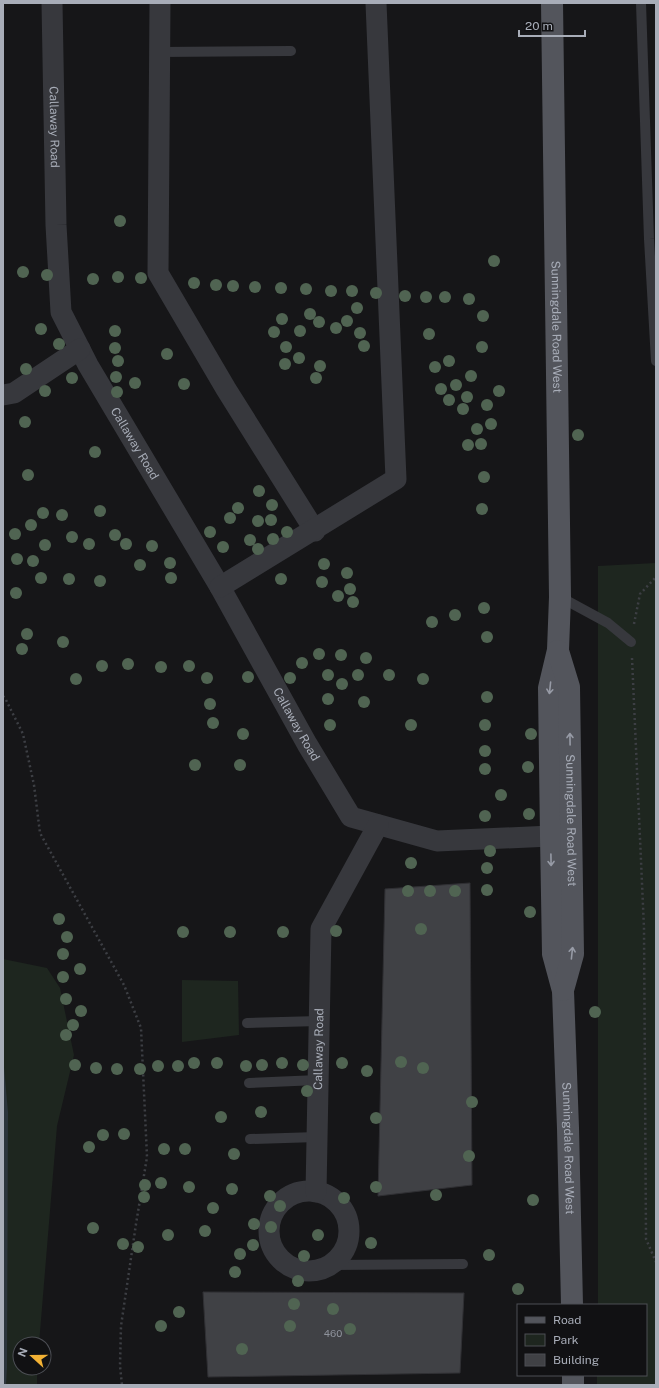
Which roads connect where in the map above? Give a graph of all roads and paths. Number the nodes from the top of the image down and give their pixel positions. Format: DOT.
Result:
graph roads {
  1 [pos="52,3"];
  2 [pos="160,3"];
  3 [pos="376,3"];
  4 [pos="552,3"];
  5 [pos="641,3"];
  6 [pos="291,51"];
  7 [pos="160,52"];
  8 [pos="80,349"];
  9 [pos="656,361"];
  10 [pos="3,395"];
  11 [pos="314,530"];
  12 [pos="656,577"];
  13 [pos="220,587"];
  14 [pos="560,597"];
  15 [pos="631,642"];
  16 [pos="558,650"];
  17 [pos="3,696"];
  18 [pos="378,825"];
  19 [pos="550,836"];
  20 [pos="563,991"];
  21 [pos="319,1021"];
  22 [pos="247,1023"];
  23 [pos="318,1080"];
  24 [pos="249,1083"];
  25 [pos="317,1137"];
  26 [pos="250,1139"];
  27 [pos="316,1192"];
  28 [pos="656,1262"];
  29 [pos="463,1264"];
  30 [pos="331,1265"];
  31 [pos="572,1304"];
  32 [pos="122,1385"];
  1 -- 8 [label="street, Callaway Road"];
  2 -- 7 [label="street"];
  3 -- 11 [label="street"];
  4 -- 14 [label="main road, Sunningdale Road West"];
  5 -- 9 [label="lane"];
  6 -- 7 [label="lane"];
  7 -- 11 [label="street"];
  8 -- 10 [label="street"];
  8 -- 13 [label="street, Callaway Road"];
  11 -- 13 [label="street"];
  12 -- 15 [label="path"];
  13 -- 18 [label="street, Callaway Road"];
  14 -- 15 [label="lane"];
  14 -- 16 [label="main road, Sunningdale Road West"];
  15 -- 28 [label="path"];
  16 -- 19 [label="main road, Sunningdale Road West, one-way"];
  20 -- 16 [label="main road, Sunningdale Road West, one-way"];
  17 -- 32 [label="path"];
  18 -- 19 [label="street, Callaway Road"];
  18 -- 21 [label="street, Callaway Road"];
  19 -- 20 [label="main road, Sunningdale Road West, one-way"];
  20 -- 31 [label="main road, Sunningdale Road West"];
  21 -- 22 [label="lane"];
  21 -- 23 [label="street, Callaway Road"];
  23 -- 24 [label="lane"];
  23 -- 25 [label="street, Callaway Road"];
  25 -- 26 [label="lane"];
  25 -- 27 [label="street, Callaway Road"];
  27 -- 30 [label="street"];
  27 -- 30 [label="street"];
  29 -- 30 [label="lane"];
}
